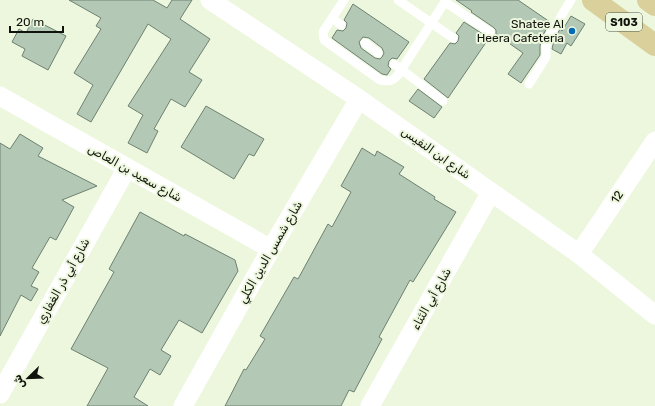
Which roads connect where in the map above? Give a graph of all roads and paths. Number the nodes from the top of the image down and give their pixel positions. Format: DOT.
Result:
graph roads {
  1 [pos="210,0"];
  2 [pos="344,0"];
  3 [pos="398,0"];
  4 [pos="571,0"];
  5 [pos="593,0"];
  6 [pos="648,0"];
  7 [pos="446,1"];
  8 [pos="655,6"];
  9 [pos="332,18"];
  10 [pos="431,23"];
  11 [pos="341,24"];
  12 [pos="490,32"];
  13 [pos="453,38"];
  14 [pos="365,43"];
  15 [pos="655,44"];
  16 [pos="378,53"];
  17 [pos="398,67"];
  18 [pos="529,84"];
  19 [pos="0,96"];
  20 [pos="359,99"];
  21 [pos="443,101"];
  22 [pos="655,141"];
  23 [pos="127,168"];
  24 [pos="491,192"];
  25 [pos="271,249"];
  26 [pos="579,254"];
  27 [pos="655,315"];
  28 [pos="0,394"];
  29 [pos="184,406"];
  30 [pos="370,406"];
  1 -- 20 [label="street, شارع ابن النفيس"];
  2 -- 9 [label="lane"];
  3 -- 10 [label="lane"];
  4 -- 18 [label="lane"];
  5 -- 15 [label="main road, S103"];
  6 -- 8 [label="main road, S103"];
  7 -- 10 [label="lane"];
  7 -- 12 [label="lane"];
  9 -- 11 [label="lane"];
  9 -- 17 [label="lane"];
  10 -- 13 [label="lane"];
  10 -- 17 [label="lane"];
  14 -- 16 [label="lane"];
  17 -- 21 [label="lane"];
  19 -- 23 [label="street, شارع سعيد بن العاص"];
  20 -- 24 [label="street, شارع ابن النفيس"];
  20 -- 25 [label="street, شارع شمس الدين الكلي"];
  22 -- 26 [label="street, 12"];
  23 -- 25 [label="street, شارع سعيد بن العاص"];
  23 -- 28 [label="street, شارع أبي ذر الغفاري"];
  24 -- 26 [label="street, شارع ابن النفيس"];
  24 -- 30 [label="street, شارع أبي الثناء"];
  25 -- 29 [label="street, شارع شمس الدين الكلي"];
  26 -- 27 [label="street, شارع ابن النفيس"];
}
